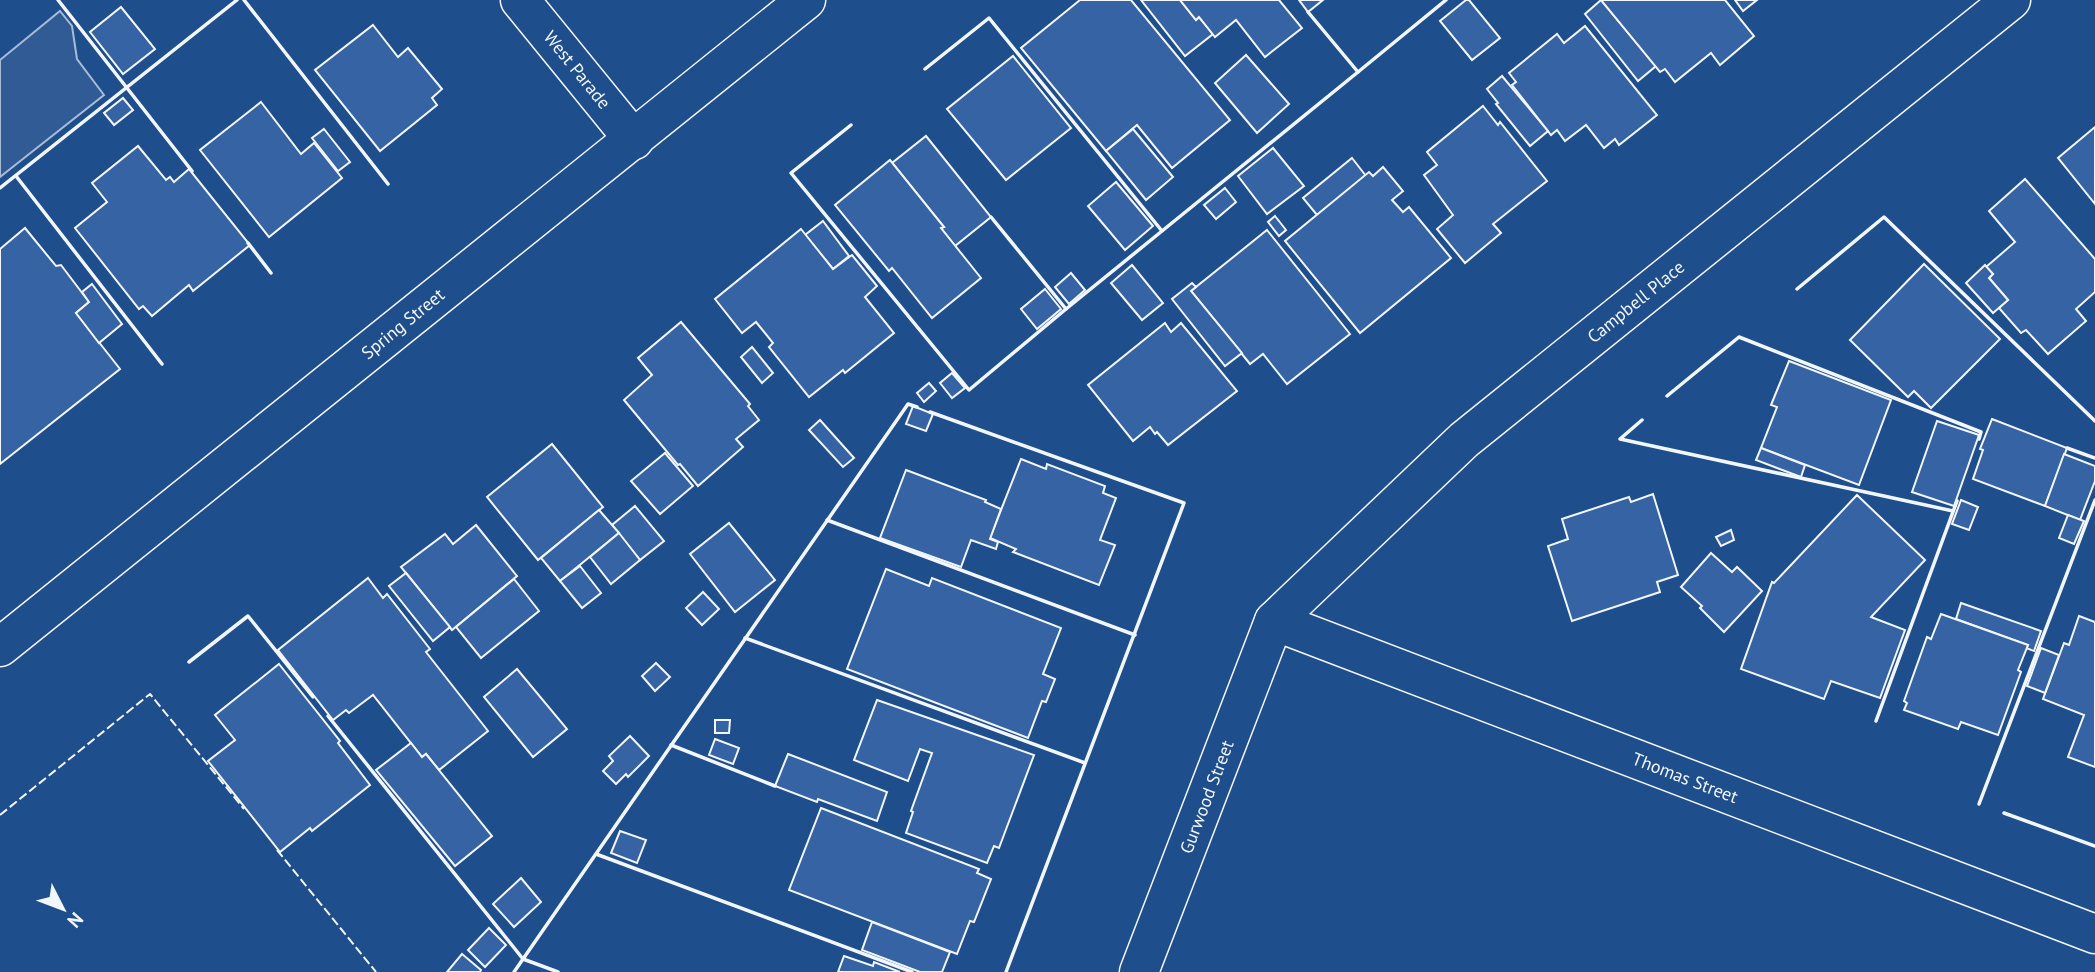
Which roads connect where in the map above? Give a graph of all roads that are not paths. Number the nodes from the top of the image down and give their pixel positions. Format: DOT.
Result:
graph roads {
  1 [pos="520,0"];
  2 [pos="806,0"];
  3 [pos="2011,0"];
  4 [pos="634,140"];
  5 [pos="1274,621"];
  6 [pos="0,648"];
  7 [pos="2095,934"];
  8 [pos="1139,972"];
  1 -- 4 [label="street, West Parade"];
  2 -- 4 [label="street, Spring Street"];
  3 -- 5 [label="street, Campbell Place"];
  4 -- 6 [label="street, Spring Street"];
  5 -- 7 [label="street, Thomas Street"];
  5 -- 8 [label="street, Gurwood Street"];
}
